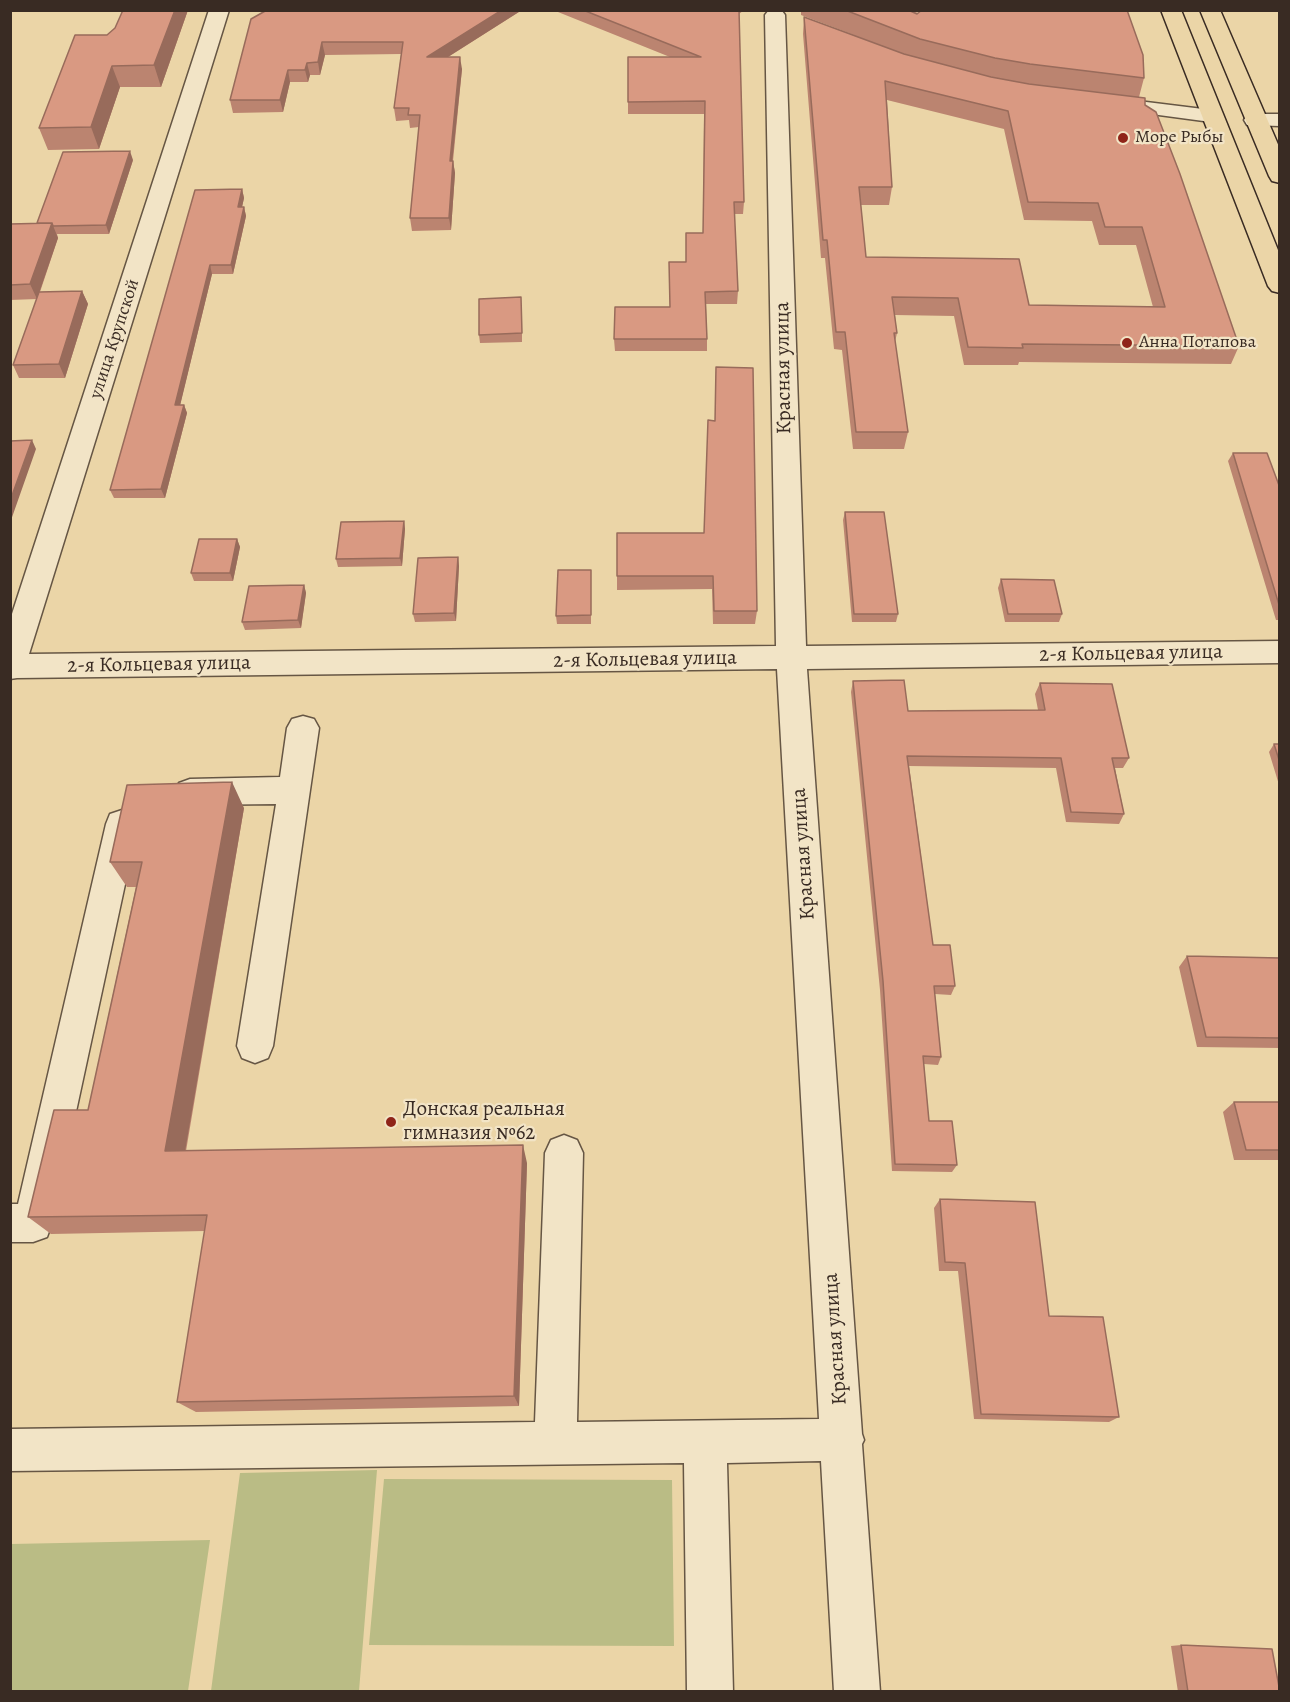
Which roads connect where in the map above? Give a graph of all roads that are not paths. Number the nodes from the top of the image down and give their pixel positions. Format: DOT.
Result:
graph roads {
  1 [pos="219,10"];
  2 [pos="1171,10"];
  3 [pos="1210,10"];
  4 [pos="779,16"];
  5 [pos="1084,100"];
  6 [pos="1211,116"];
  7 [pos="1255,120"];
  8 [pos="1280,120"];
  9 [pos="1280,176"];
  10 [pos="1280,286"];
  11 [pos="1280,652"];
  12 [pos="791,658"];
  13 [pos="11,667"];
  14 [pos="303,728"];
  15 [pos="294,790"];
  16 [pos="255,1046"];
  17 [pos="564,1153"];
  18 [pos="10,1223"];
  19 [pos="843,1440"];
  20 [pos="705,1441"];
  21 [pos="555,1442"];
  22 [pos="10,1450"];
  23 [pos="710,1692"];
  24 [pos="857,1692"];
  1 -- 13 [label="street, улица Крупской"];
  2 -- 6 [label="main road"];
  3 -- 7 [label="main road"];
  4 -- 12 [label="street, Красная улица"];
  5 -- 6 [label="street"];
  6 -- 10 [label="main road"];
  7 -- 8 [label="street"];
  7 -- 9 [label="main road"];
  11 -- 12 [label="street, 2-я Кольцевая улица"];
  12 -- 13 [label="street, 2-я Кольцевая улица"];
  12 -- 19 [label="street, Красная улица"];
  14 -- 15 [label="street"];
  15 -- 16 [label="street"];
  15 -- 18 [label="street"];
  17 -- 21 [label="street"];
  19 -- 20 [label="street"];
  19 -- 24 [label="street, Красная улица"];
  20 -- 21 [label="street"];
  20 -- 23 [label="street"];
  21 -- 22 [label="street"];
}
